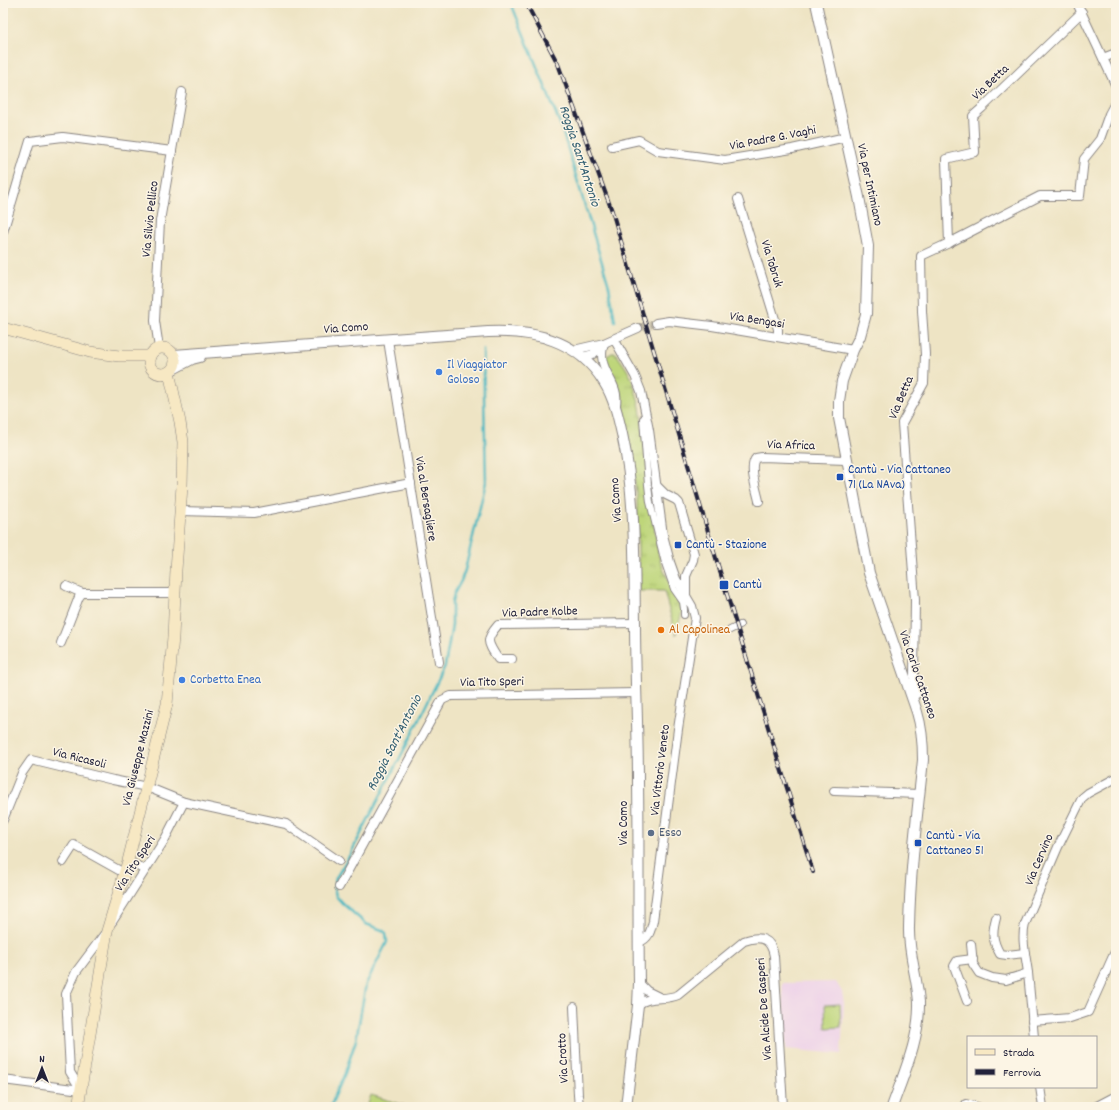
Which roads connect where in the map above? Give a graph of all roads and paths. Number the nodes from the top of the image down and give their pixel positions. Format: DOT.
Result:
graph roads {
  1 [pos="816,3"];
  2 [pos="1077,3"];
  3 [pos="1082,12"];
  4 [pos="1116,53"];
  5 [pos="1103,58"];
  6 [pos="1116,86"];
  7 [pos="182,92"];
  8 [pos="1116,101"];
  9 [pos="846,137"];
  10 [pos="612,146"];
  11 [pos="172,151"];
  12 [pos="738,199"];
  13 [pos="3,232"];
  14 [pos="949,243"];
  15 [pos="656,323"];
  16 [pos="3,328"];
  17 [pos="638,328"];
  18 [pos="778,337"];
  19 [pos="388,340"];
  20 [pos="609,341"];
  21 [pos="159,348"];
  22 [pos="854,350"];
  23 [pos="237,351"];
  24 [pos="579,354"];
  25 [pos="174,355"];
  26 [pos="119,356"];
  27 [pos="150,356"];
  28 [pos="171,370"];
  29 [pos="155,371"];
  30 [pos="616,405"];
  31 [pos="178,411"];
  32 [pos="846,460"];
  33 [pos="410,482"];
  34 [pos="656,485"];
  35 [pos="759,501"];
  36 [pos="181,511"];
  37 [pos="66,586"];
  38 [pos="82,593"];
  39 [pos="175,593"];
  40 [pos="686,598"];
  41 [pos="684,615"];
  42 [pos="635,624"];
  43 [pos="740,625"];
  44 [pos="730,630"];
  45 [pos="61,644"];
  46 [pos="512,658"];
  47 [pos="439,662"];
  48 [pos="637,693"];
  49 [pos="912,697"];
  50 [pos="1116,778"];
  51 [pos="147,787"];
  52 [pos="834,791"];
  53 [pos="919,794"];
  54 [pos="184,802"];
  55 [pos="3,820"];
  56 [pos="128,861"];
  57 [pos="339,861"];
  58 [pos="63,862"];
  59 [pos="145,870"];
  60 [pos="124,873"];
  61 [pos="339,887"];
  62 [pos="996,918"];
  63 [pos="107,931"];
  64 [pos="638,942"];
  65 [pos="971,944"];
  66 [pos="1025,953"];
  67 [pos="1114,954"];
  68 [pos="973,959"];
  69 [pos="1028,973"];
  70 [pos="639,983"];
  71 [pos="661,998"];
  72 [pos="967,1001"];
  73 [pos="638,1005"];
  74 [pos="574,1007"];
  75 [pos="1032,1021"];
  76 [pos="1034,1036"];
  77 [pos="3,1080"];
  78 [pos="1040,1088"];
  79 [pos="81,1090"];
  80 [pos="1116,1096"];
  81 [pos="78,1107"];
  82 [pos="579,1107"];
  83 [pos="626,1107"];
  84 [pos="783,1107"];
  85 [pos="892,1107"];
  86 [pos="965,1107"];
  87 [pos="978,1107"];
  88 [pos="1043,1107"];
  89 [pos="1095,1107"];
  1 -- 9 [label="street, Via per Intimiano"];
  2 -- 3 [label="street"];
  3 -- 5 [label="street"];
  3 -- 14 [label="street, Via Betta"];
  4 -- 5 [label="street"];
  5 -- 6 [label="street"];
  7 -- 11 [label="street, Via Silvio Pellico"];
  8 -- 14 [label="street, Via Betta"];
  9 -- 10 [label="street, Via Padre G. Vaghi"];
  9 -- 22 [label="street, Via per Intimiano"];
  11 -- 13 [label="street"];
  11 -- 21 [label="street, Via Silvio Pellico"];
  12 -- 18 [label="street, Via Tobruk"];
  14 -- 49 [label="street, Via Betta"];
  15 -- 18 [label="street, Via Bengasi"];
  16 -- 26 [label="main road"];
  17 -- 20 [label="street"];
  18 -- 22 [label="street, Via Bengasi"];
  19 -- 23 [label="street, Via Como"];
  19 -- 24 [label="street, Via Como"];
  19 -- 33 [label="street, Via al Bersagliere"];
  20 -- 24 [label="street"];
  20 -- 30 [label="street"];
  20 -- 34 [label="street, Via Vittorio Veneto"];
  20 -- 41 [label="street"];
  21 -- 25 [label="main road"];
  21 -- 27 [label="main road"];
  22 -- 32 [label="street, Via Carlo Cattaneo"];
  23 -- 25 [label="street, Via Como"];
  23 -- 28 [label="street, Via Como"];
  24 -- 30 [label="street, Via Como"];
  25 -- 28 [label="main road"];
  26 -- 27 [label="main road"];
  26 -- 29 [label="main road"];
  27 -- 29 [label="main road"];
  28 -- 29 [label="main road"];
  28 -- 31 [label="main road, Via Giuseppe Mazzini"];
  29 -- 31 [label="main road, Via Giuseppe Mazzini"];
  30 -- 42 [label="street, Via Como"];
  31 -- 36 [label="main road, Via Giuseppe Mazzini"];
  32 -- 35 [label="street, Via Africa"];
  32 -- 49 [label="street, Via Carlo Cattaneo"];
  33 -- 36 [label="street"];
  33 -- 47 [label="street, Via al Bersagliere"];
  34 -- 40 [label="street, Via Vittorio Veneto"];
  34 -- 40 [label="street, Via Vittorio Veneto"];
  36 -- 39 [label="main road, Via Giuseppe Mazzini"];
  37 -- 38 [label="street"];
  38 -- 39 [label="street"];
  38 -- 45 [label="street"];
  39 -- 51 [label="main road, Via Giuseppe Mazzini"];
  40 -- 64 [label="street, Via Vittorio Veneto"];
  42 -- 46 [label="street, Via Padre Kolbe"];
  42 -- 48 [label="street, Via Como"];
  43 -- 44 [label="street"];
  48 -- 61 [label="street, Via Tito Speri"];
  48 -- 64 [label="street, Via Como"];
  49 -- 53 [label="street, Via Carlo Cattaneo"];
  50 -- 66 [label="street, Via Cervino"];
  51 -- 54 [label="street, Via Ricasoli"];
  51 -- 55 [label="street, Via Ricasoli"];
  51 -- 56 [label="main road, Via Giuseppe Mazzini"];
  52 -- 53 [label="street"];
  53 -- 85 [label="street, Via Carlo Cattaneo"];
  54 -- 57 [label="street"];
  54 -- 59 [label="street, Via Tito Speri"];
  56 -- 59 [label="street"];
  56 -- 60 [label="main road, Via Giuseppe Mazzini"];
  58 -- 60 [label="street"];
  59 -- 63 [label="street, Via Tito Speri"];
  60 -- 63 [label="main road, Via Giuseppe Mazzini"];
  62 -- 66 [label="street"];
  63 -- 79 [label="main road, Via Giuseppe Mazzini"];
  63 -- 79 [label="street, Via Tito Speri"];
  64 -- 70 [label="street, Via Como"];
  65 -- 68 [label="street"];
  66 -- 69 [label="street, Via Cervino"];
  67 -- 75 [label="street"];
  68 -- 69 [label="street"];
  68 -- 72 [label="street"];
  69 -- 75 [label="street, Via Cervino"];
  70 -- 71 [label="street"];
  70 -- 73 [label="street, Via Como"];
  71 -- 73 [label="street, Via Alcide De Gasperi"];
  71 -- 84 [label="street, Via Alcide De Gasperi"];
  73 -- 83 [label="street, Via Como"];
  74 -- 82 [label="street, Via Crotto"];
  75 -- 76 [label="street, Via Cervino"];
  77 -- 79 [label="street"];
  78 -- 88 [label="street"];
  79 -- 81 [label="main road, Via Giuseppe Mazzini"];
  80 -- 89 [label="street"];
  86 -- 87 [label="street"];
}
